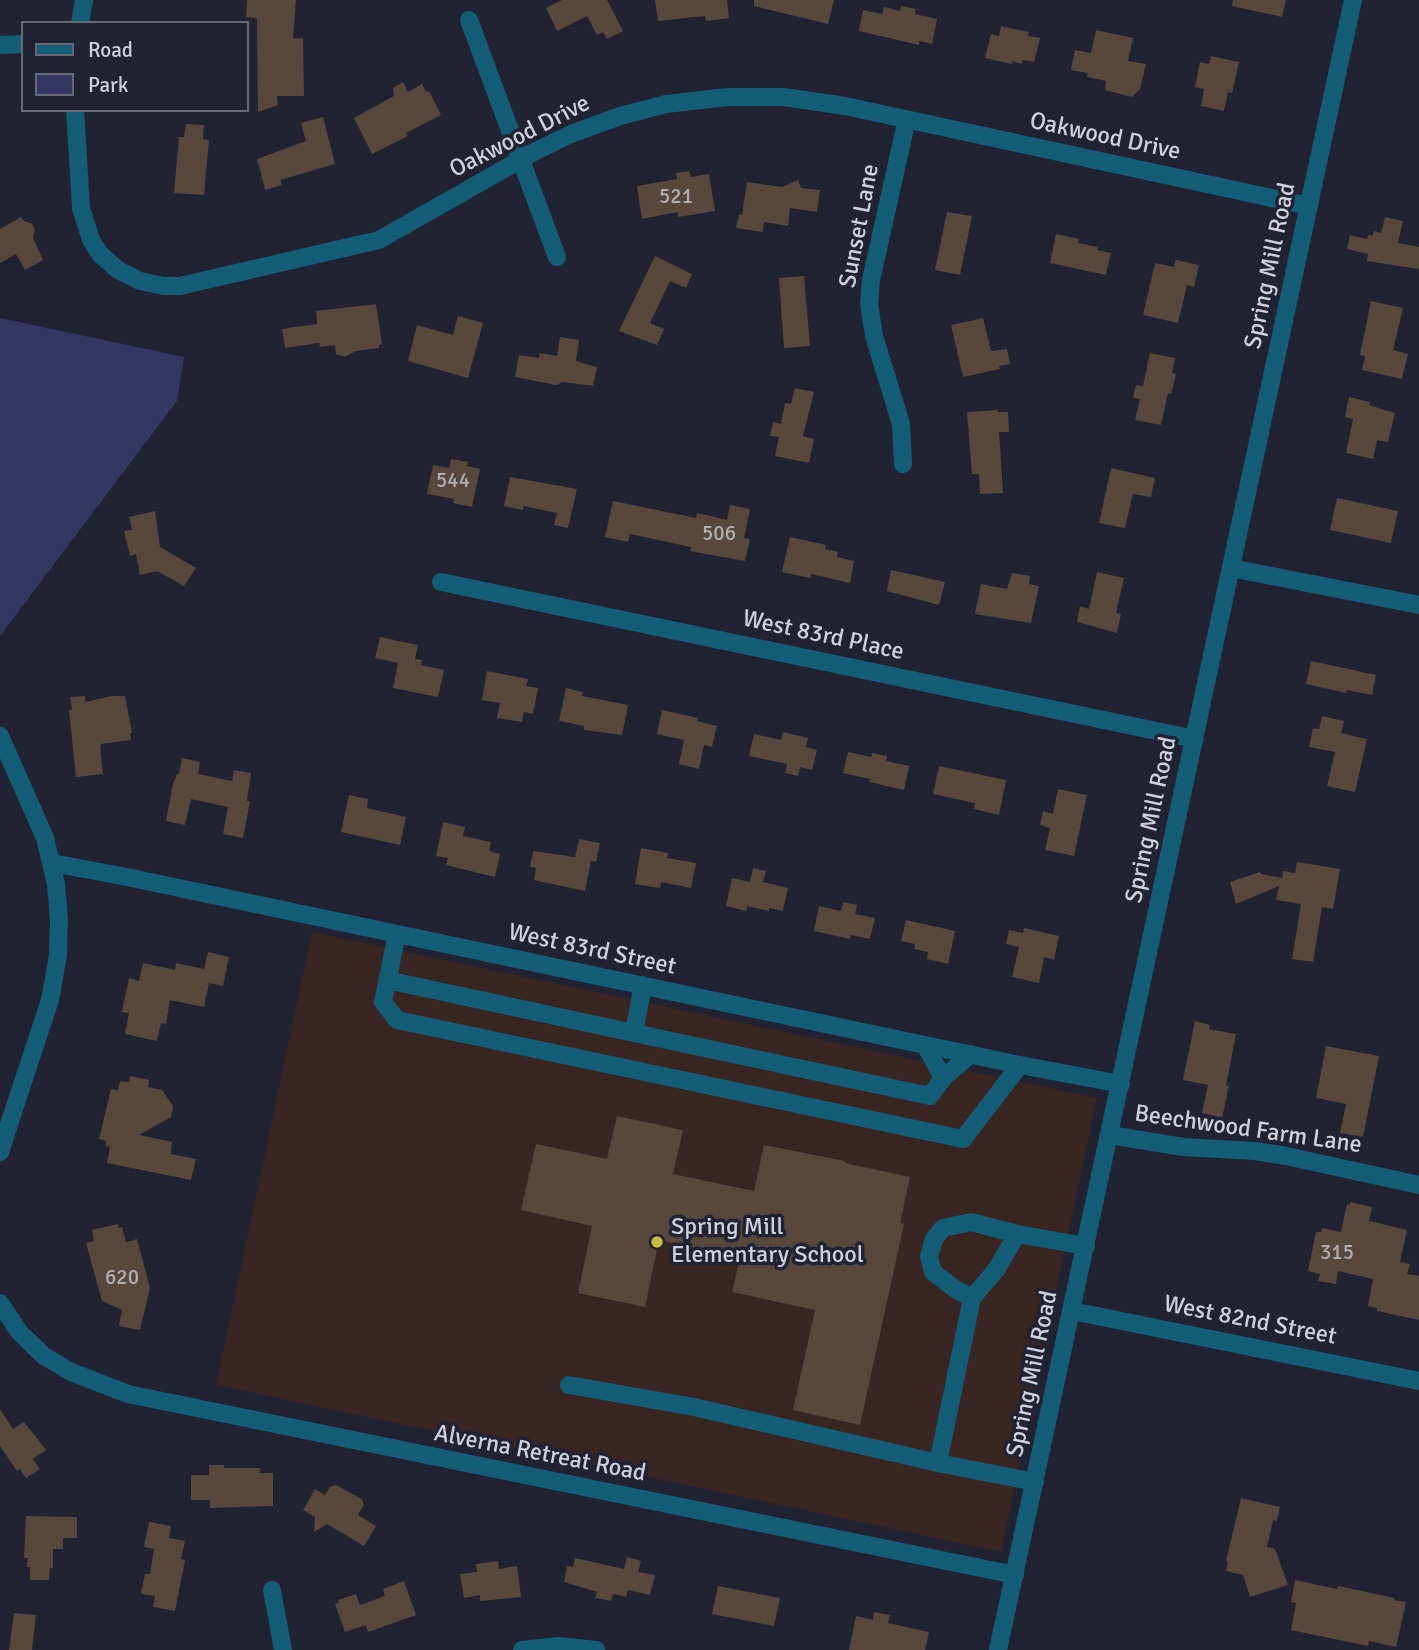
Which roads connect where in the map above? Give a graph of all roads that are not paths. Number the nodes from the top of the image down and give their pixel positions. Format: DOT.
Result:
graph roads {
  1 [pos="83,0"];
  2 [pos="1353,0"];
  3 [pos="469,20"];
  4 [pos="80,21"];
  5 [pos="21,44"];
  6 [pos="0,45"];
  7 [pos="75,112"];
  8 [pos="907,119"];
  9 [pos="521,160"];
  10 [pos="1309,206"];
  11 [pos="557,257"];
  12 [pos="903,464"];
  13 [pos="1231,568"];
  14 [pos="441,582"];
  15 [pos="1419,604"];
  16 [pos="0,736"];
  17 [pos="1195,739"];
  18 [pos="52,863"];
  19 [pos="397,934"];
  20 [pos="387,980"];
  21 [pos="643,985"];
  22 [pos="634,1033"];
  23 [pos="925,1045"];
  24 [pos="971,1054"];
  25 [pos="1020,1065"];
  26 [pos="943,1078"];
  27 [pos="1121,1084"];
  28 [pos="1110,1135"];
  29 [pos="0,1152"];
  30 [pos="1419,1185"];
  31 [pos="1017,1234"];
  32 [pos="1086,1246"];
  33 [pos="972,1298"];
  34 [pos="0,1303"];
  35 [pos="1072,1311"];
  36 [pos="1419,1381"];
  37 [pos="569,1385"];
  38 [pos="938,1463"];
  39 [pos="1035,1482"];
  40 [pos="1014,1576"];
  41 [pos="272,1590"];
  42 [pos="283,1650"];
  43 [pos="522,1650"];
  44 [pos="528,1650"];
  45 [pos="596,1650"];
  46 [pos="998,1650"];
  1 -- 4 [label="street"];
  2 -- 10 [label="street, Spring Mill Road"];
  3 -- 9 [label="street"];
  5 -- 6 [label="street"];
  7 -- 9 [label="street, Oakwood Drive"];
  8 -- 9 [label="street, Oakwood Drive"];
  8 -- 10 [label="street, Oakwood Drive"];
  8 -- 12 [label="street, Sunset Lane"];
  9 -- 11 [label="street"];
  10 -- 13 [label="street, Spring Mill Road"];
  13 -- 15 [label="street"];
  13 -- 17 [label="street, Spring Mill Road"];
  14 -- 17 [label="street, West 83rd Place"];
  16 -- 18 [label="street"];
  17 -- 27 [label="street, Spring Mill Road"];
  18 -- 19 [label="street, West 83rd Street"];
  18 -- 29 [label="street"];
  19 -- 20 [label="street"];
  19 -- 21 [label="street, West 83rd Street"];
  20 -- 22 [label="street"];
  20 -- 25 [label="street"];
  21 -- 22 [label="street"];
  21 -- 23 [label="street, West 83rd Street"];
  22 -- 26 [label="street"];
  23 -- 24 [label="street, West 83rd Street"];
  23 -- 26 [label="street"];
  24 -- 25 [label="street, West 83rd Street"];
  24 -- 26 [label="street"];
  25 -- 27 [label="street, West 83rd Street"];
  27 -- 28 [label="street, Spring Mill Road"];
  28 -- 30 [label="street, Beechwood Farm Lane"];
  28 -- 32 [label="street, Spring Mill Road"];
  31 -- 32 [label="street"];
  31 -- 33 [label="street"];
  31 -- 33 [label="street"];
  32 -- 35 [label="street, Spring Mill Road"];
  33 -- 38 [label="street"];
  34 -- 40 [label="street, Alverna Retreat Road"];
  35 -- 36 [label="street, West 82nd Street"];
  35 -- 39 [label="street, Spring Mill Road"];
  37 -- 38 [label="street"];
  38 -- 39 [label="street"];
  39 -- 40 [label="street, Spring Mill Road"];
  40 -- 46 [label="street, Spring Mill Road"];
  41 -- 42 [label="street"];
  43 -- 44 [label="street"];
  44 -- 45 [label="street"];
}
